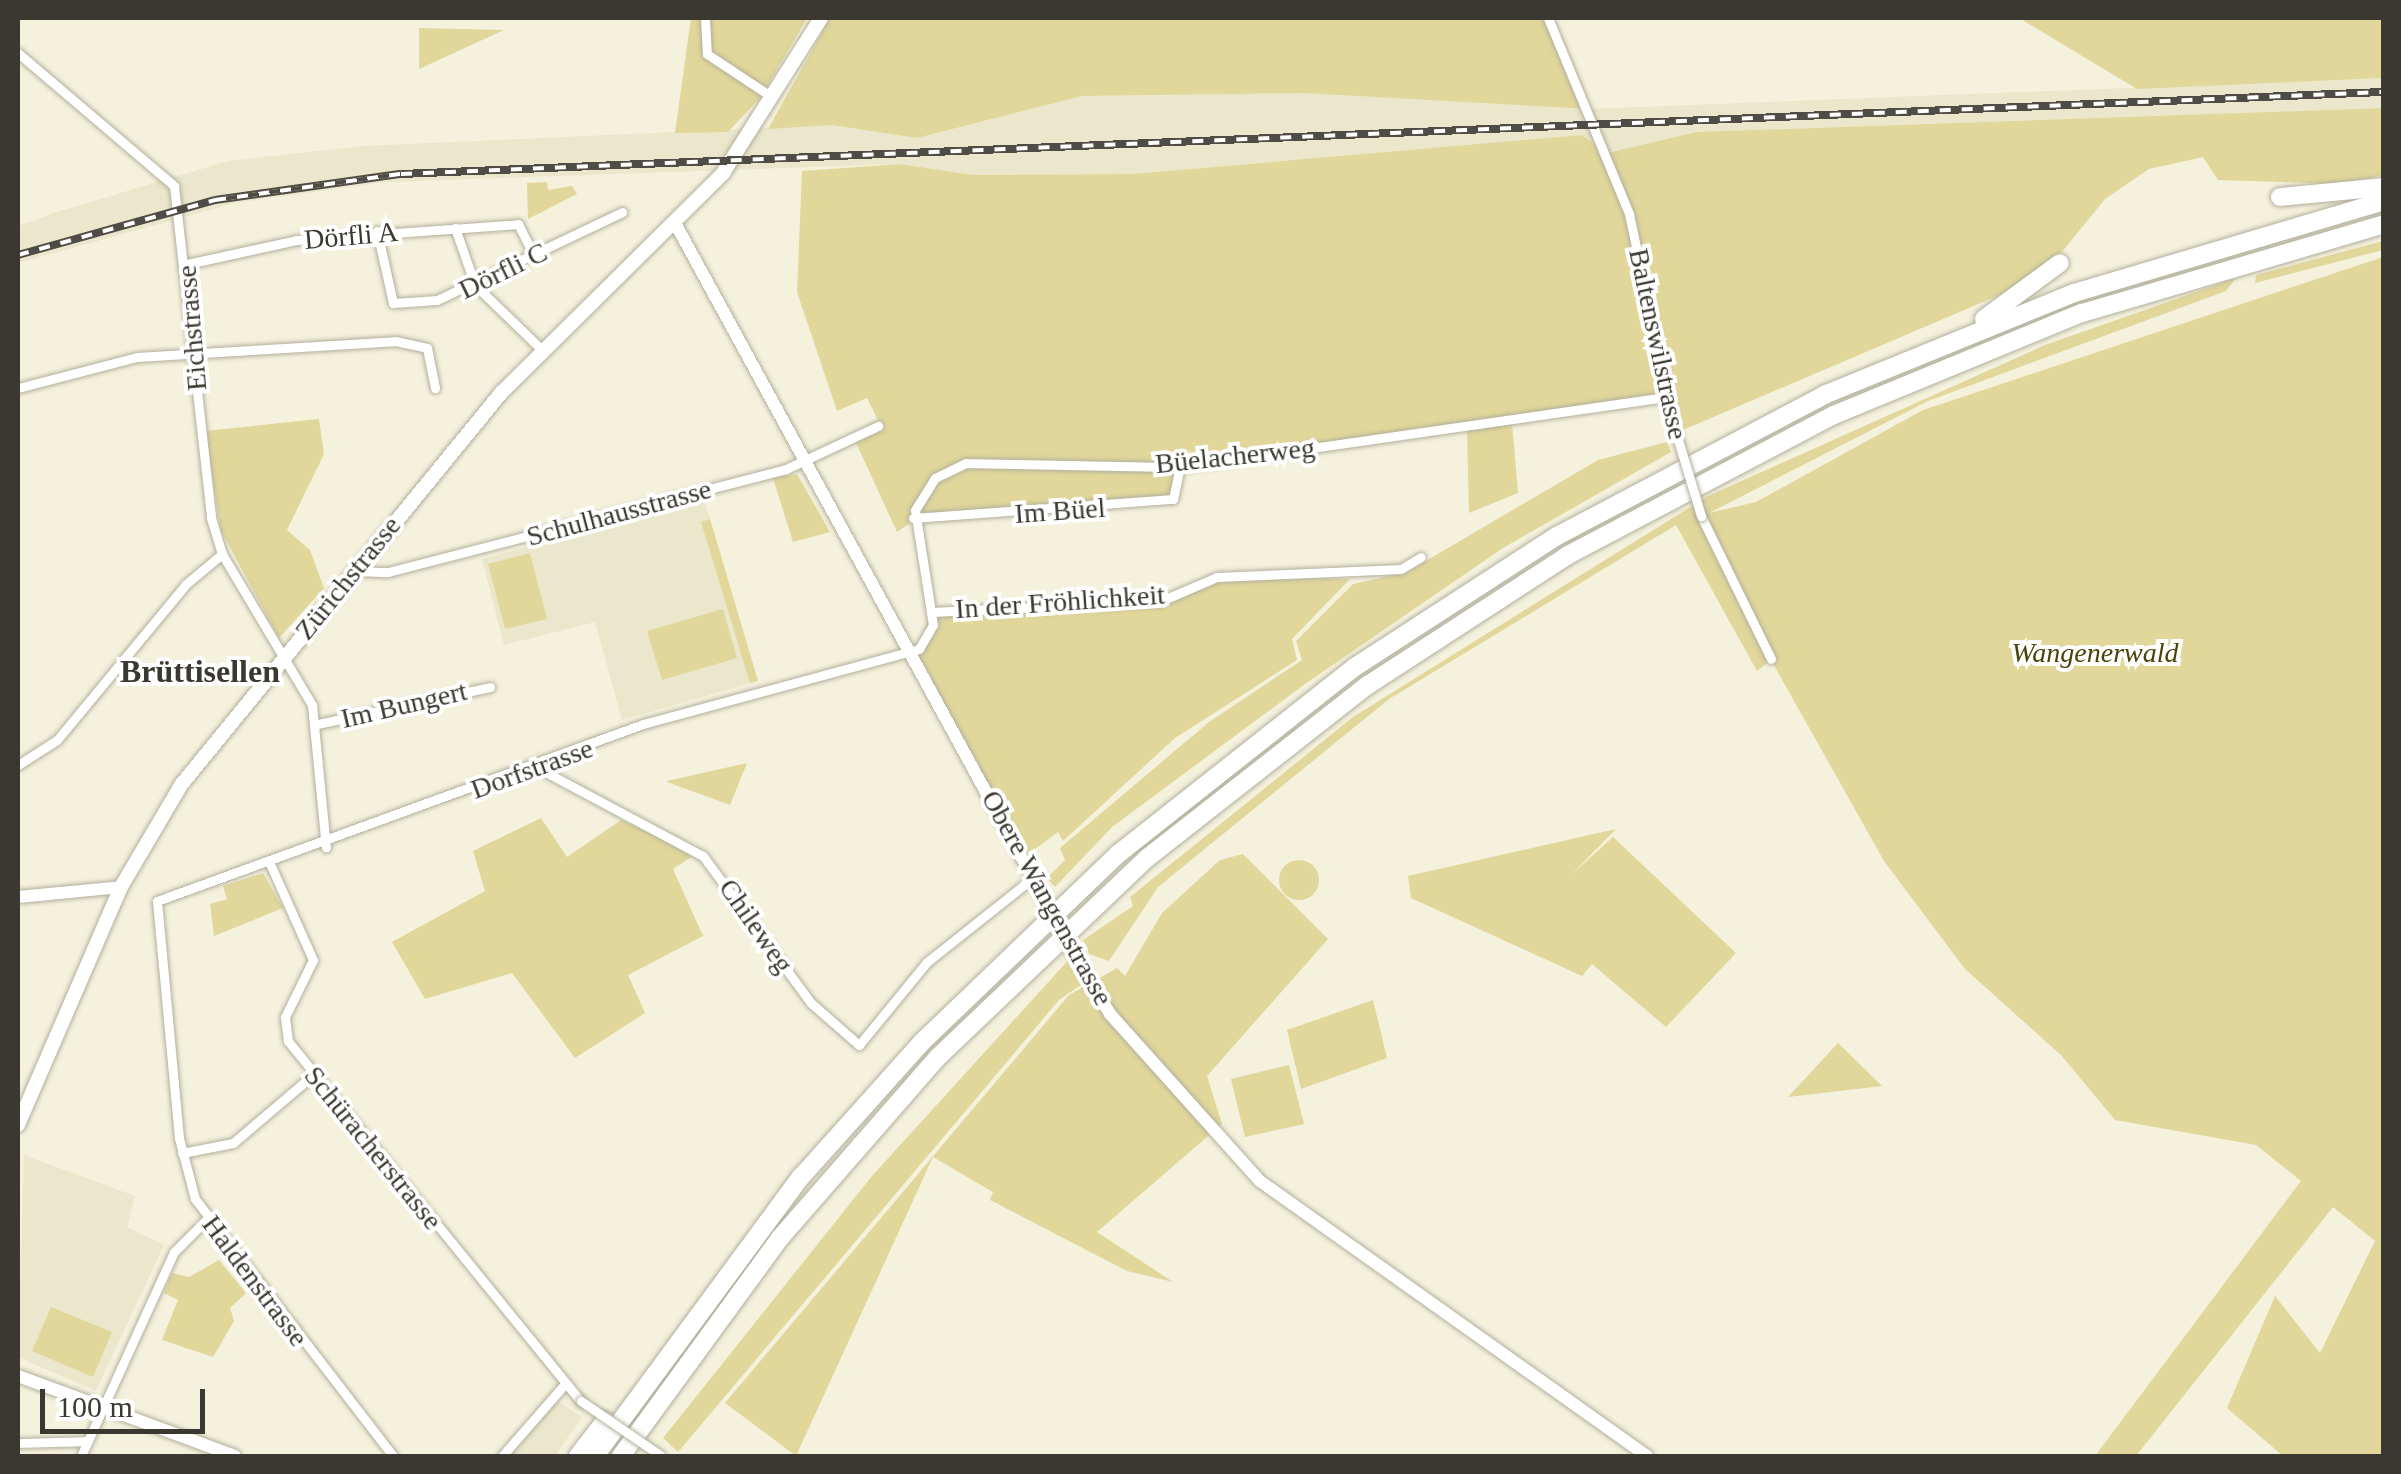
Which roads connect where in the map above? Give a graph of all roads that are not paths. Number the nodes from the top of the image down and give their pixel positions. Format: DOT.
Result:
graph roads {
  1 [pos="705,18"];
  2 [pos="821,18"];
  3 [pos="1551,21"];
  4 [pos="18,54"];
  5 [pos="775,98"];
  6 [pos="2384,187"];
  7 [pos="2280,196"];
  8 [pos="2384,201"];
  9 [pos="622,212"];
  10 [pos="675,223"];
  11 [pos="2384,224"];
  12 [pos="455,228"];
  13 [pos="377,232"];
  14 [pos="534,256"];
  15 [pos="2060,263"];
  16 [pos="187,264"];
  17 [pos="476,285"];
  18 [pos="1958,337"];
  19 [pos="541,349"];
  20 [pos="194,352"];
  21 [pos="18,388"];
  22 [pos="435,388"];
  23 [pos="1668,398"];
  24 [pos="878,426"];
  25 [pos="806,462"];
  26 [pos="1180,467"];
  27 [pos="913,518"];
  28 [pos="222,554"];
  29 [pos="1422,557"];
  30 [pos="355,571"];
  31 [pos="932,612"];
  32 [pos="910,650"];
  33 [pos="283,658"];
  34 [pos="1771,660"];
  35 [pos="490,687"];
  36 [pos="318,724"];
  37 [pos="18,765"];
  38 [pos="536,767"];
  39 [pos="326,847"];
  40 [pos="271,866"];
  41 [pos="1034,878"];
  42 [pos="121,887"];
  43 [pos="18,896"];
  44 [pos="157,902"];
  45 [pos="314,1074"];
  46 [pos="18,1125"];
  47 [pos="182,1153"];
  48 [pos="801,1177"];
  49 [pos="206,1220"];
  50 [pos="18,1376"];
  51 [pos="563,1386"];
  52 [pos="104,1408"];
  53 [pos="88,1441"];
  54 [pos="18,1442"];
  55 [pos="81,1456"];
  56 [pos="235,1456"];
  57 [pos="393,1456"];
  58 [pos="502,1456"];
  59 [pos="578,1456"];
  60 [pos="594,1456"];
  61 [pos="621,1456"];
  62 [pos="661,1456"];
  63 [pos="1648,1456"];
  1 -- 5 [label="street"];
  2 -- 5 [label="main road, Zürichstrasse"];
  3 -- 23 [label="street, Baltenswilstrasse"];
  4 -- 16 [label="street, Eichstrasse"];
  5 -- 10 [label="main road, Zürichstrasse"];
  6 -- 7 [label="highway"];
  8 -- 18 [label="highway"];
  9 -- 14 [label="street, Dörfli C"];
  10 -- 19 [label="main road, Zürichstrasse"];
  10 -- 25 [label="street, Obere Wangenstrasse"];
  11 -- 61 [label="highway"];
  12 -- 13 [label="street, Dörfli A"];
  12 -- 14 [label="street, Dörfli A"];
  12 -- 17 [label="street"];
  13 -- 16 [label="street, Dörfli A"];
  13 -- 17 [label="street, Dörfli C"];
  14 -- 17 [label="street, Dörfli C"];
  15 -- 18 [label="highway"];
  16 -- 20 [label="street, Eichstrasse"];
  17 -- 19 [label="street"];
  18 -- 48 [label="highway"];
  19 -- 30 [label="main road, Zürichstrasse"];
  20 -- 21 [label="street"];
  20 -- 22 [label="street"];
  20 -- 28 [label="street, Eichstrasse"];
  23 -- 26 [label="street, Büelacherweg"];
  23 -- 34 [label="street, Baltenswilstrasse, bridge"];
  24 -- 25 [label="street, Schulhausstrasse"];
  25 -- 30 [label="street, Schulhausstrasse"];
  25 -- 32 [label="street, Obere Wangenstrasse"];
  26 -- 27 [label="street, Im Büel"];
  26 -- 27 [label="street, Büelacherweg"];
  27 -- 31 [label="street"];
  28 -- 33 [label="street, Eichstrasse"];
  28 -- 37 [label="street"];
  29 -- 31 [label="street, In der Fröhlichkeit"];
  30 -- 33 [label="main road, Zürichstrasse"];
  31 -- 32 [label="street"];
  32 -- 38 [label="street, Dorfstrasse"];
  32 -- 41 [label="street, Obere Wangenstrasse"];
  33 -- 36 [label="street, Eichstrasse"];
  33 -- 42 [label="main road, Zürichstrasse"];
  35 -- 36 [label="street, Im Bungert"];
  36 -- 39 [label="street"];
  38 -- 39 [label="street, Dorfstrasse"];
  38 -- 41 [label="street, Chileweg"];
  39 -- 40 [label="street, Dorfstrasse"];
  40 -- 44 [label="street, Dorfstrasse"];
  40 -- 45 [label="street, Schüracherstrasse"];
  41 -- 63 [label="street, Obere Wangenstrasse, bridge"];
  42 -- 43 [label="street"];
  42 -- 46 [label="main road, Zürichstrasse"];
  44 -- 47 [label="street, Haldenstrasse"];
  45 -- 47 [label="street"];
  45 -- 51 [label="street, Schüracherstrasse"];
  47 -- 49 [label="street, Haldenstrasse"];
  48 -- 59 [label="highway"];
  48 -- 60 [label="highway"];
  49 -- 52 [label="street"];
  49 -- 57 [label="street, Haldenstrasse"];
  50 -- 52 [label="street"];
  51 -- 58 [label="street"];
  51 -- 62 [label="street, Schüracherstrasse, bridge"];
  52 -- 53 [label="street"];
  52 -- 56 [label="street"];
  53 -- 54 [label="street"];
  53 -- 55 [label="street"];
}
